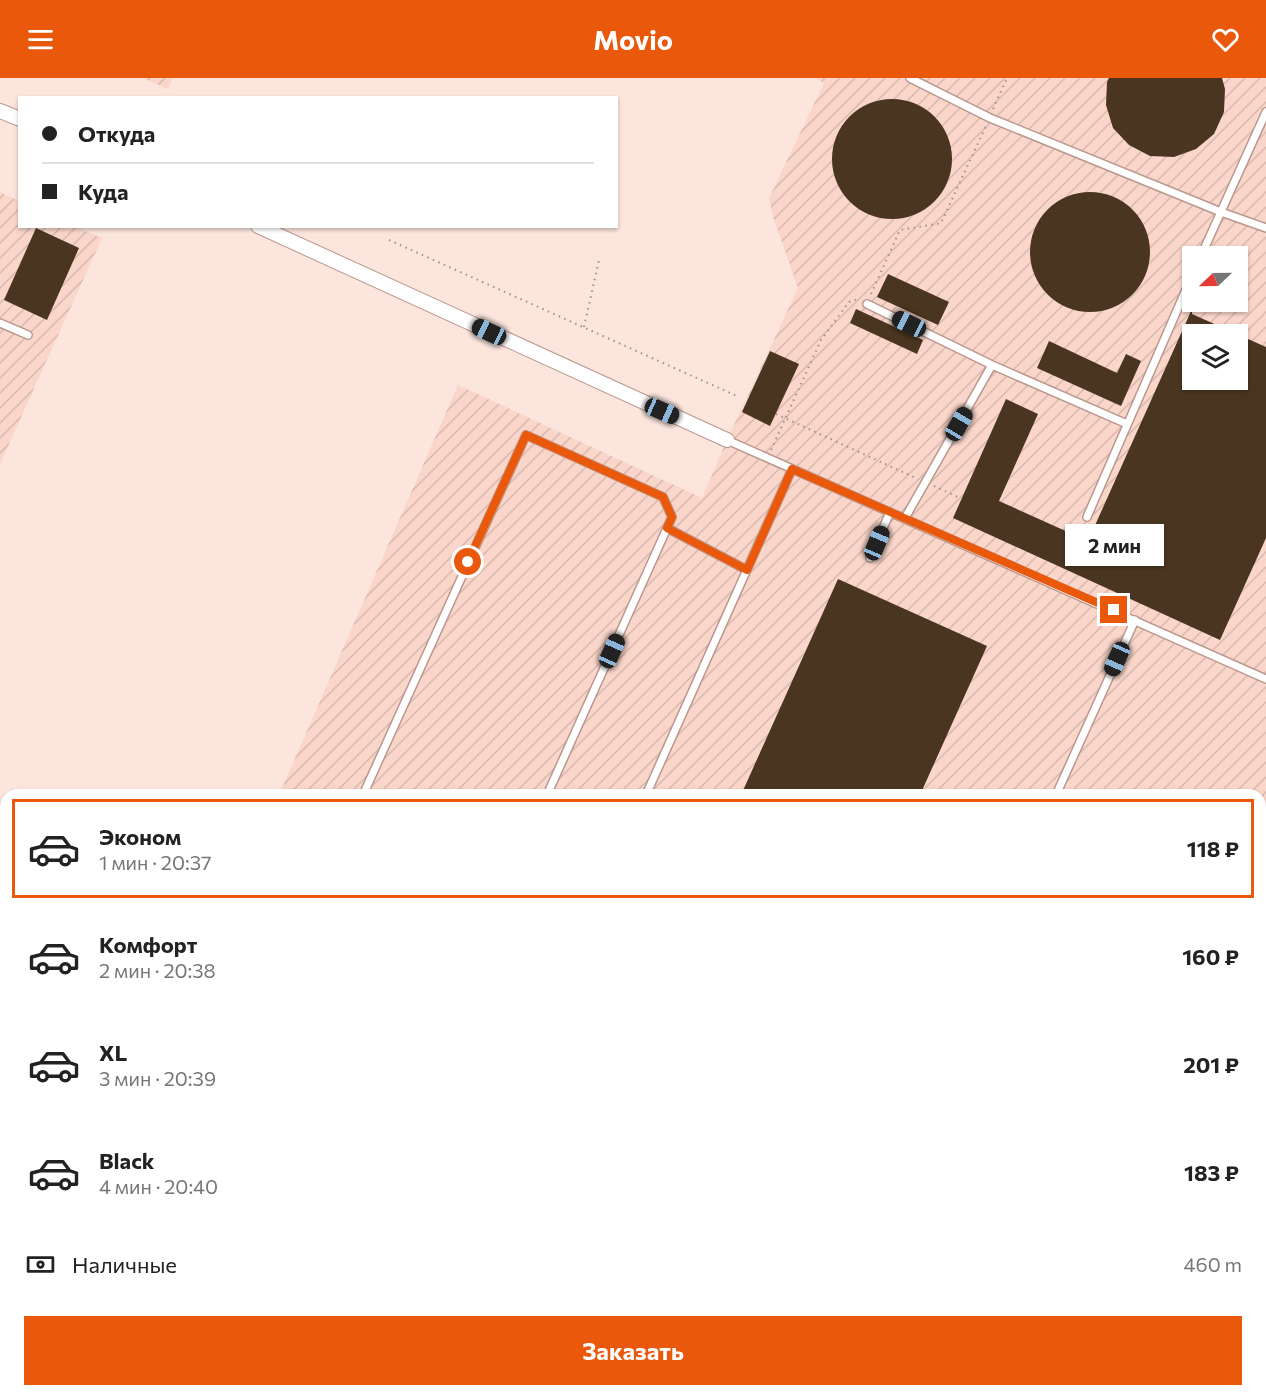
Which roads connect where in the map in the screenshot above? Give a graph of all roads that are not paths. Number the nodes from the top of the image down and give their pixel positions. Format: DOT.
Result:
graph roads {
  1 [pos="910,78"];
  2 [pos="0,111"];
  3 [pos="1266,112"];
  4 [pos="18,118"];
  5 [pos="1221,212"];
  6 [pos="262,228"];
  7 [pos="1266,228"];
  8 [pos="1206,246"];
  9 [pos="1182,299"];
  10 [pos="867,304"];
  11 [pos="0,323"];
  12 [pos="28,335"];
  13 [pos="992,365"];
  14 [pos="1127,424"];
  15 [pos="727,440"];
  16 [pos="792,469"];
  17 [pos="890,512"];
  18 [pos="905,518"];
  19 [pos="1087,518"];
  20 [pos="667,528"];
  21 [pos="870,558"];
  22 [pos="747,570"];
  23 [pos="1135,620"];
  24 [pos="1266,679"];
  25 [pos="366,789"];
  26 [pos="550,789"];
  27 [pos="649,789"];
  28 [pos="1059,789"];
  1 -- 5 [label="lane"];
  2 -- 4 [label="street"];
  3 -- 5 [label="lane"];
  5 -- 7 [label="lane"];
  5 -- 8 [label="lane"];
  6 -- 15 [label="street"];
  9 -- 14 [label="lane"];
  10 -- 13 [label="lane"];
  11 -- 12 [label="lane"];
  13 -- 14 [label="lane"];
  13 -- 18 [label="lane"];
  14 -- 19 [label="lane"];
  15 -- 16 [label="lane"];
  16 -- 17 [label="lane"];
  16 -- 22 [label="lane"];
  17 -- 18 [label="lane"];
  17 -- 21 [label="lane"];
  18 -- 23 [label="lane"];
  20 -- 22 [label="lane"];
  20 -- 25 [label="lane"];
  20 -- 26 [label="lane"];
  22 -- 27 [label="lane"];
  23 -- 24 [label="lane"];
  23 -- 28 [label="lane"];
}
